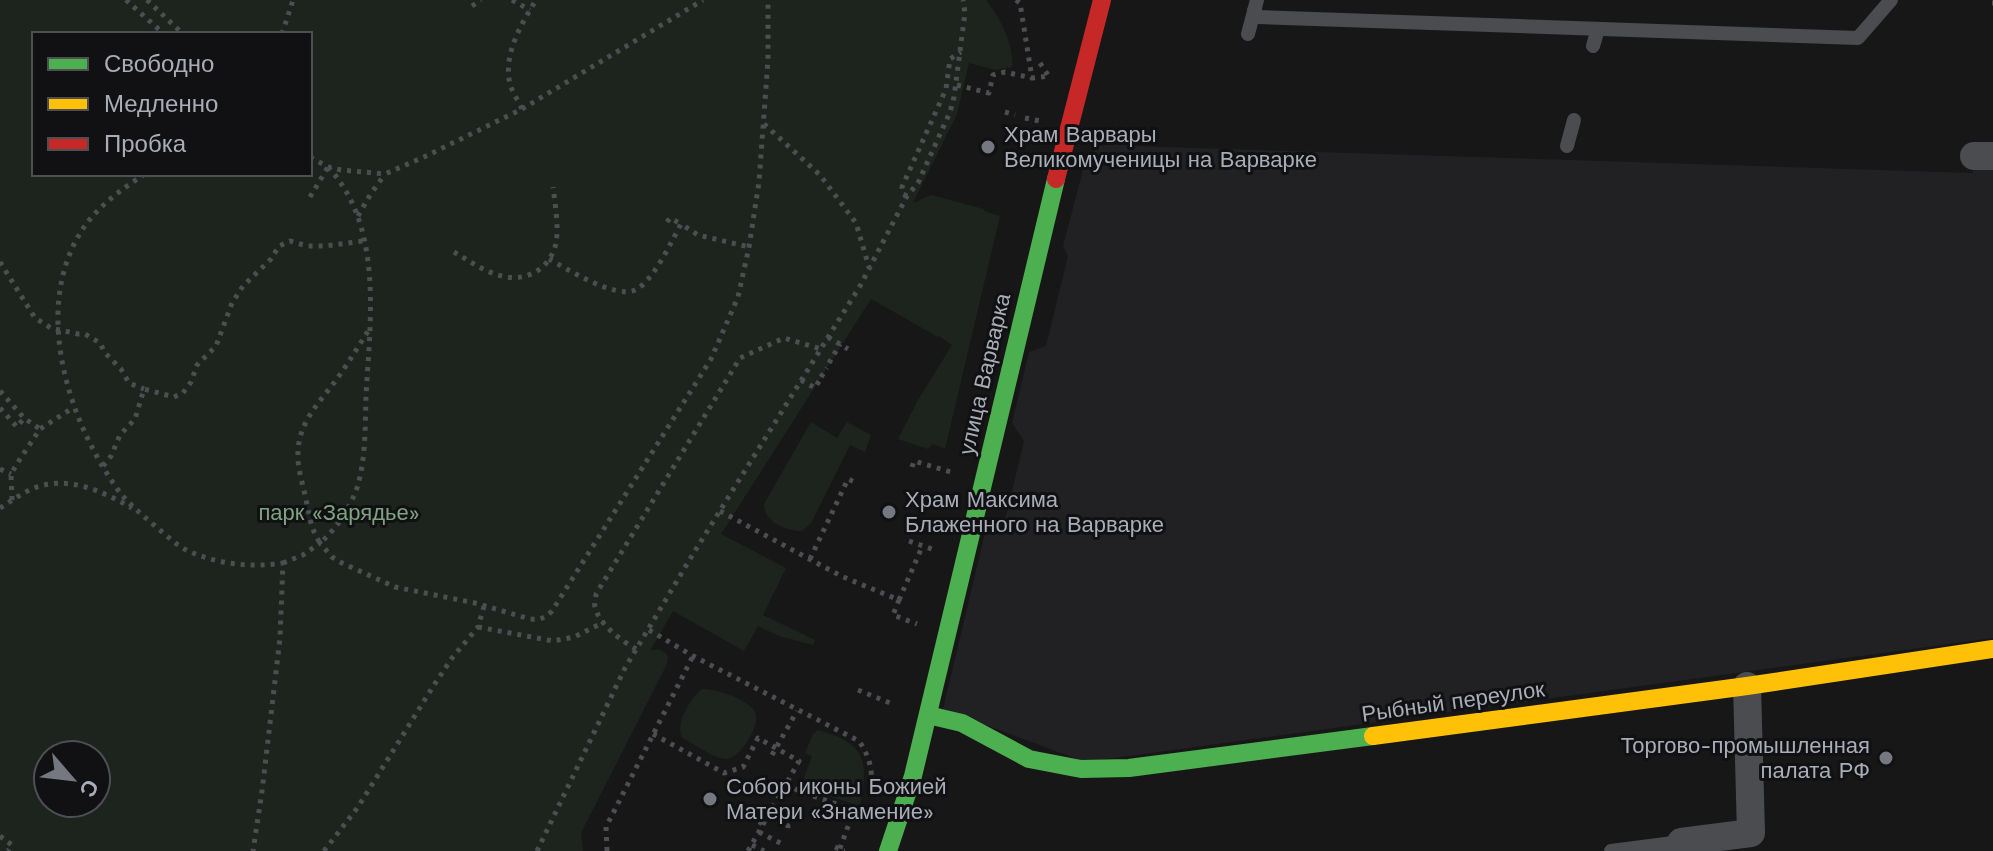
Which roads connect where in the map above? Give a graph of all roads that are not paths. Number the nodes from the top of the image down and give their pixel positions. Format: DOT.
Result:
graph roads {
  1 [pos="1102,0"];
  2 [pos="1891,0"];
  3 [pos="1256,6"];
  4 [pos="1598,29"];
  5 [pos="1248,34"];
  6 [pos="1593,46"];
  7 [pos="1574,120"];
  8 [pos="1567,146"];
  9 [pos="1993,649"];
  10 [pos="1747,686"];
  11 [pos="928,715"];
  12 [pos="1680,847"];
  13 [pos="888,851"];
  14 [pos="1611,851"];
  1 -- 11 [label="street, улица Варварка"];
  2 -- 4 [label="lane"];
  3 -- 4 [label="lane"];
  3 -- 5 [label="lane"];
  4 -- 6 [label="lane"];
  7 -- 8 [label="lane"];
  9 -- 10 [label="street, Рыбный переулок"];
  10 -- 11 [label="street, Рыбный переулок"];
  10 -- 12 [label="street"];
  11 -- 13 [label="street, улица Варварка"];
  12 -- 14 [label="lane"];
}
